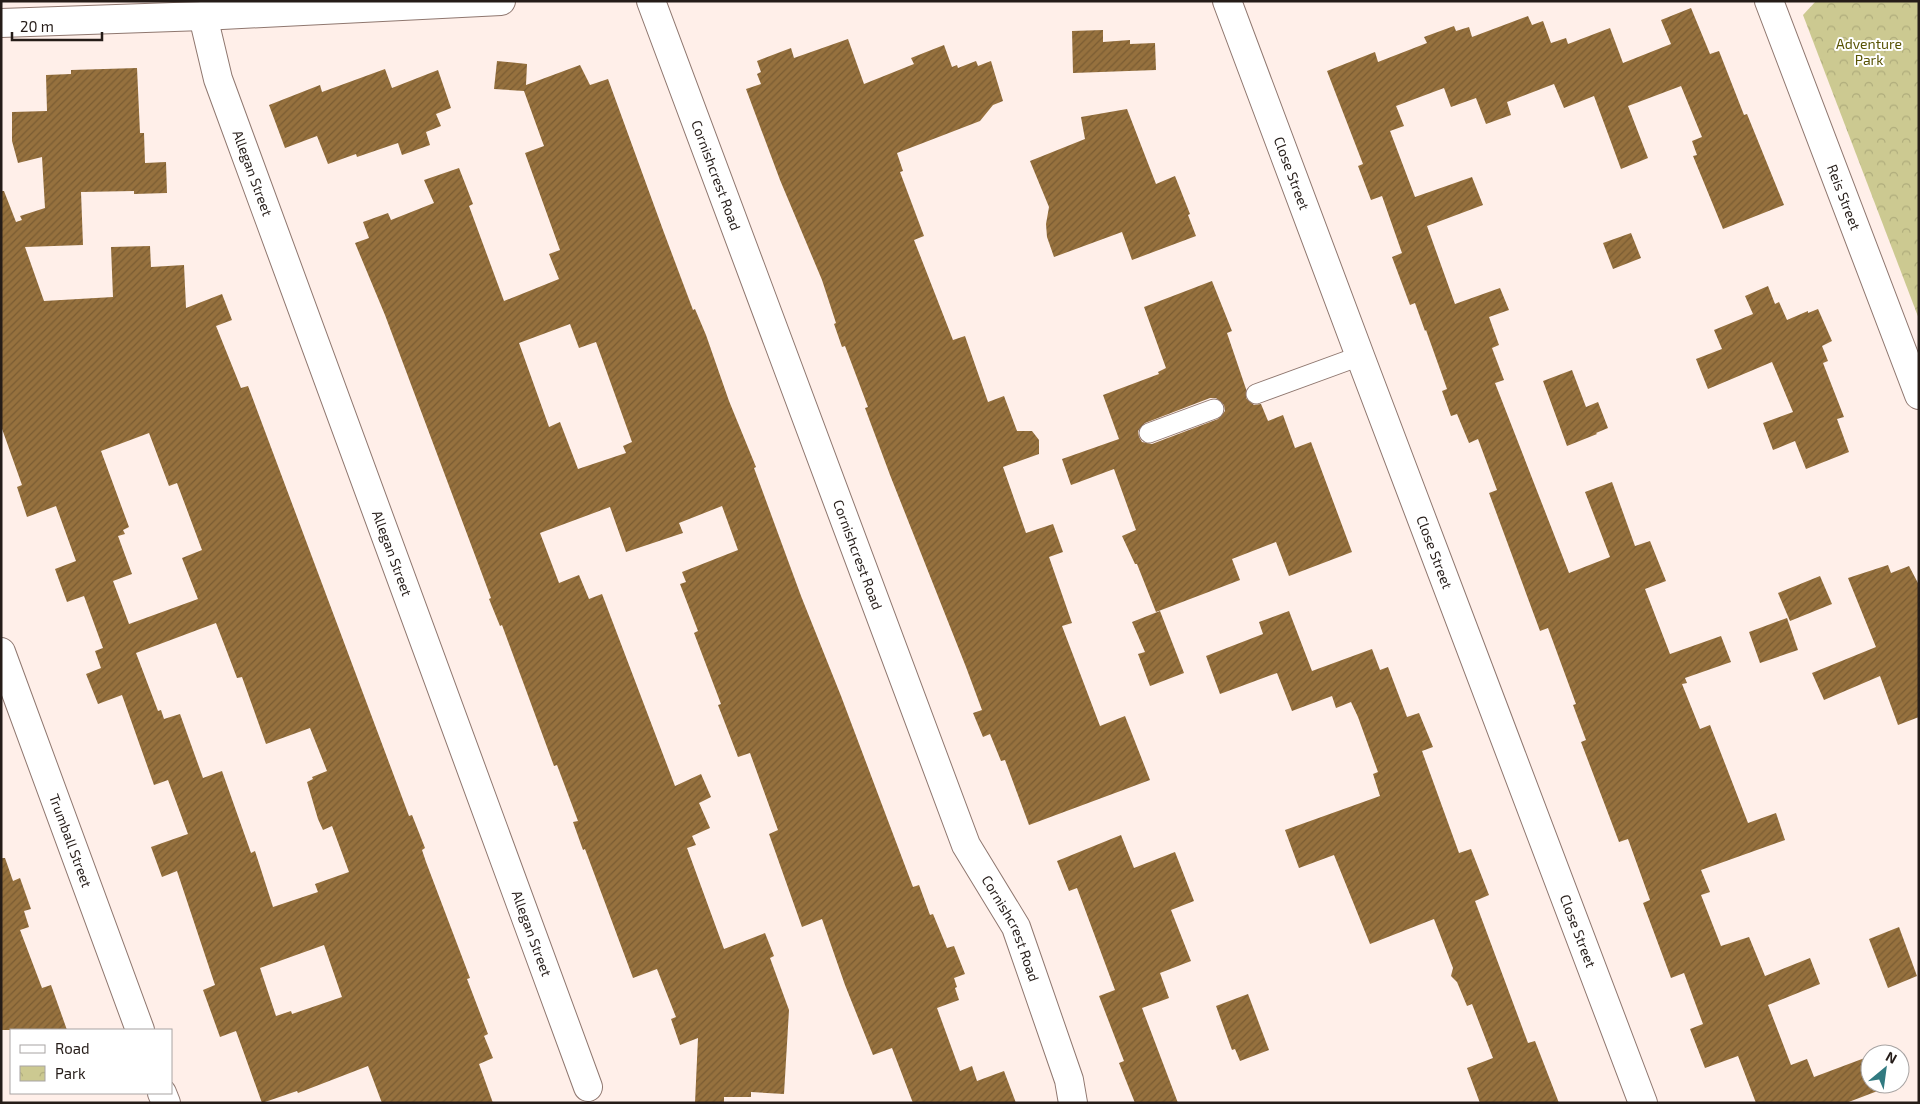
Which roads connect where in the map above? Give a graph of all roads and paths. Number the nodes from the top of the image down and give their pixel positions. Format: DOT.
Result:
graph roads {
  1 [pos="501,1"];
  2 [pos="651,1"];
  3 [pos="1228,1"];
  4 [pos="1769,1"];
  5 [pos="203,16"];
  6 [pos="1,23"];
  7 [pos="1360,356"];
  8 [pos="1256,394"];
  9 [pos="1919,394"];
  10 [pos="1214,409"];
  11 [pos="1149,433"];
  12 [pos="1,652"];
  13 [pos="140,1029"];
  14 [pos="588,1087"];
  15 [pos="1073,1103"];
  16 [pos="1643,1103"];
  1 -- 5 [label="street"];
  2 -- 15 [label="street, Cornishcrest Road"];
  3 -- 7 [label="street, Close Street"];
  4 -- 9 [label="street, Reis Street"];
  5 -- 6 [label="street"];
  5 -- 14 [label="street, Allegan Street"];
  7 -- 8 [label="lane"];
  7 -- 16 [label="street, Close Street"];
  10 -- 11 [label="lane"];
  12 -- 13 [label="street, Trumball Street"];
}
